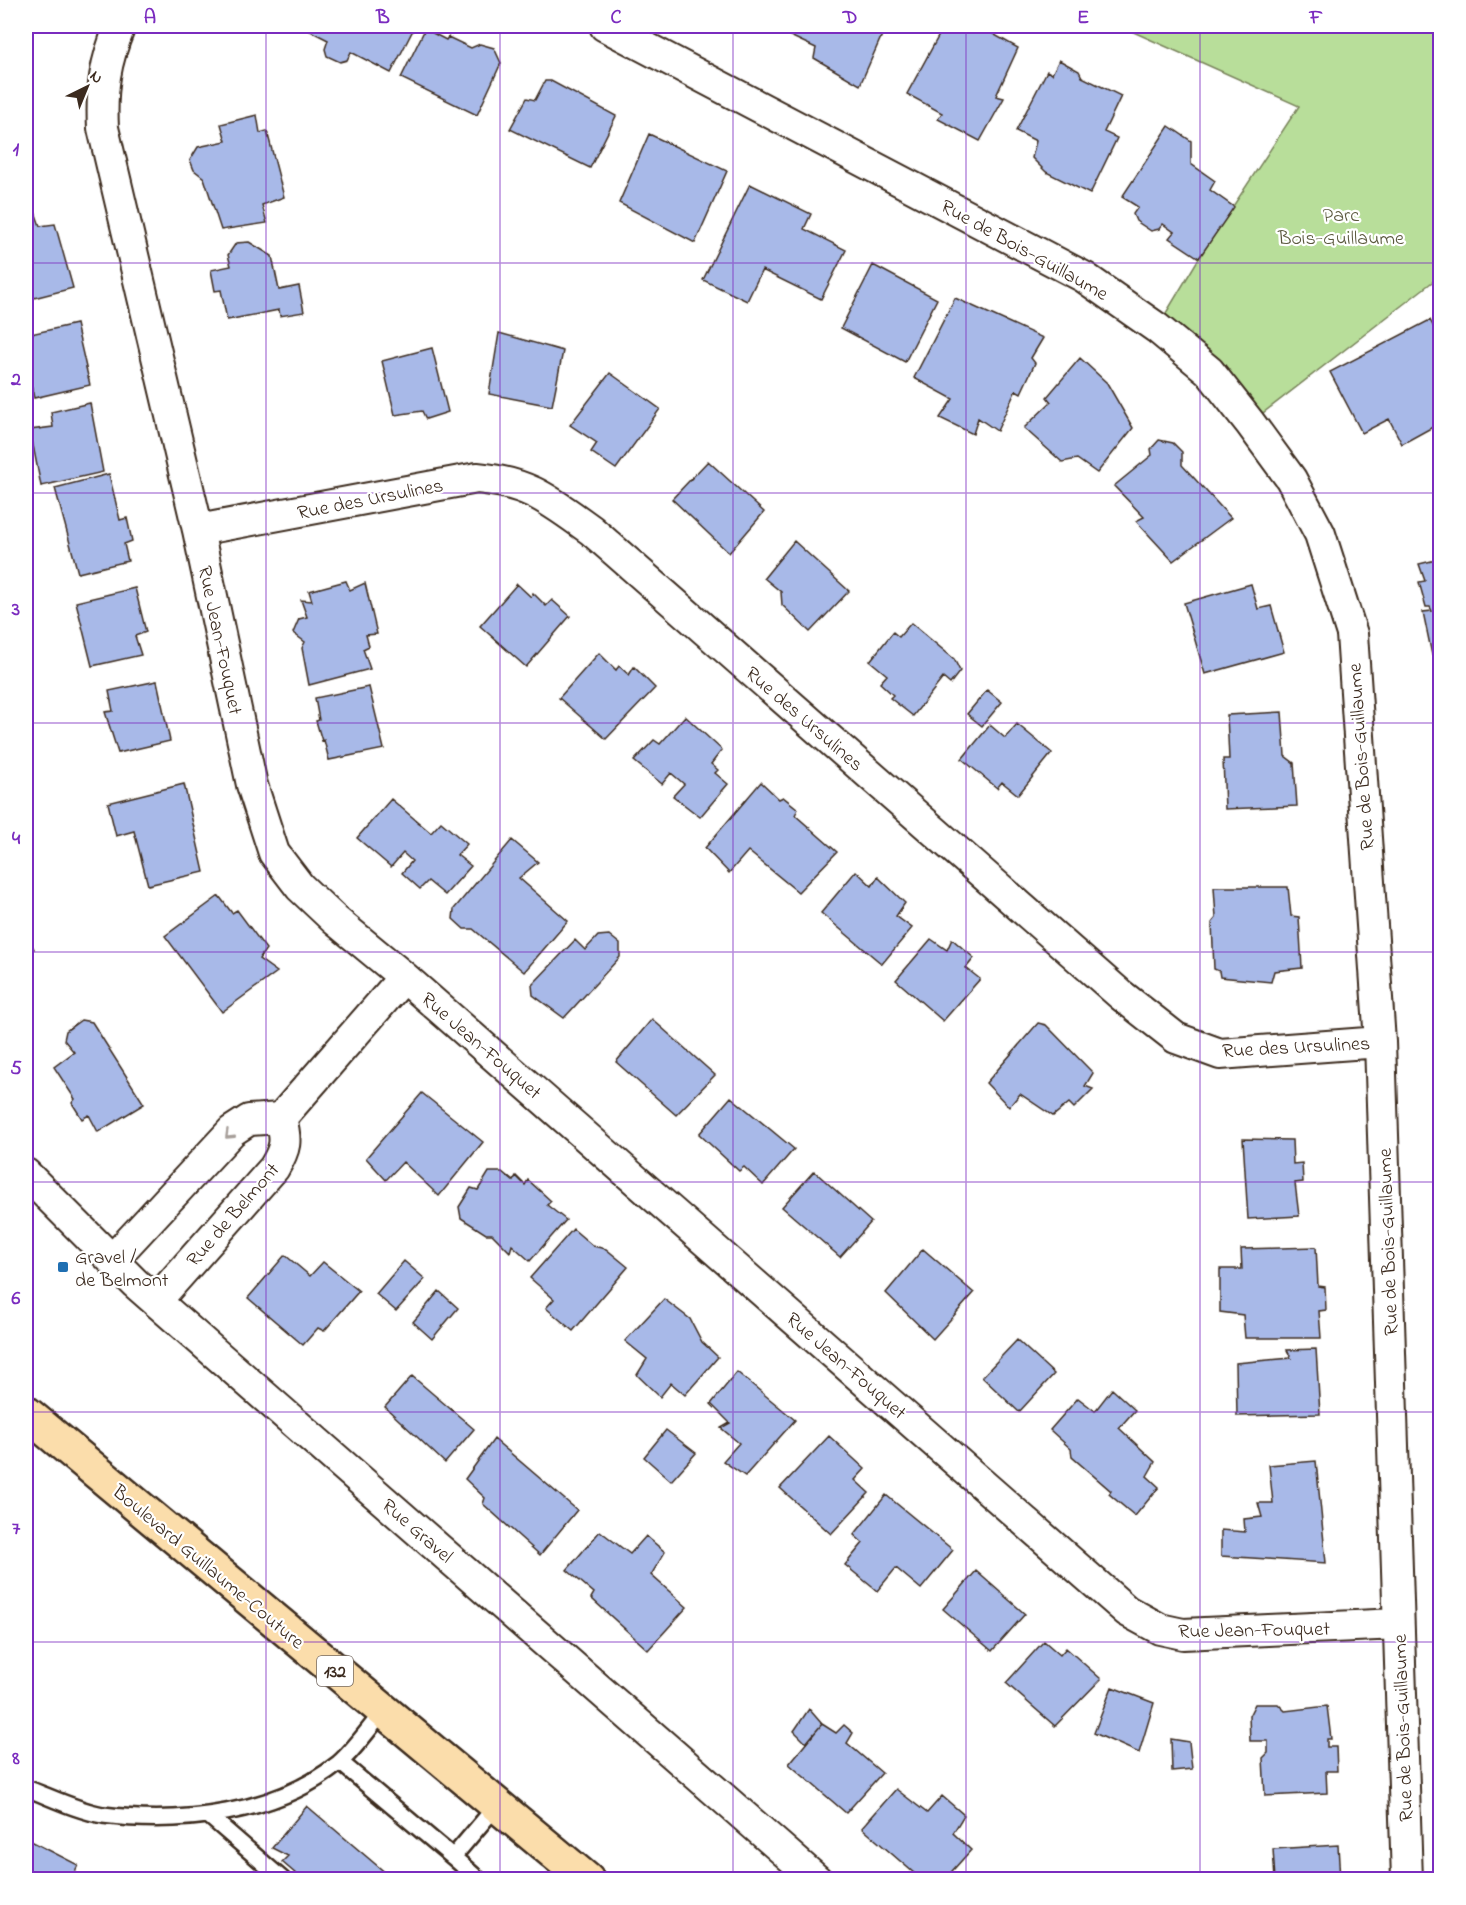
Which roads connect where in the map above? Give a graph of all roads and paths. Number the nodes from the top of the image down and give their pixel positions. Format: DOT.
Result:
graph roads {
  1 [pos="120,26"];
  2 [pos="604,26"];
  3 [pos="198,530"];
  4 [pos="404,977"];
  5 [pos="1380,1042"];
  6 [pos="281,1118"];
  7 [pos="26,1174"];
  8 [pos="112,1260"];
  9 [pos="156,1301"];
  10 [pos="26,1413"];
  11 [pos="1398,1624"];
  12 [pos="384,1711"];
  13 [pos="340,1762"];
  14 [pos="26,1788"];
  15 [pos="497,1805"];
  16 [pos="208,1815"];
  17 [pos="453,1857"];
  18 [pos="283,1880"];
  19 [pos="479,1880"];
  20 [pos="587,1880"];
  21 [pos="817,1880"];
  22 [pos="1407,1880"];
  1 -- 3 [label="street, Rue Jean-Fouquet"];
  2 -- 5 [label="street, Rue de Bois-Guillaume"];
  3 -- 4 [label="street, Rue Jean-Fouquet"];
  3 -- 5 [label="street, Rue des Ursulines"];
  4 -- 6 [label="street"];
  4 -- 11 [label="street, Rue Jean-Fouquet"];
  5 -- 11 [label="street, Rue de Bois-Guillaume"];
  6 -- 8 [label="street, one-way"];
  6 -- 9 [label="street, Rue de Belmont"];
  7 -- 8 [label="street, Rue Gravel"];
  8 -- 9 [label="street, Rue Gravel"];
  9 -- 21 [label="street, Rue Gravel"];
  10 -- 12 [label="main road, Boulevard Guillaume-Couture / 132"];
  11 -- 22 [label="street, Rue de Bois-Guillaume"];
  12 -- 13 [label="lane"];
  12 -- 15 [label="main road, Boulevard Guillaume-Couture / 132"];
  13 -- 16 [label="lane"];
  13 -- 17 [label="lane"];
  14 -- 16 [label="lane"];
  15 -- 17 [label="lane"];
  15 -- 20 [label="main road, Boulevard Guillaume-Couture / 132"];
  16 -- 18 [label="lane"];
  17 -- 19 [label="lane"];
}
